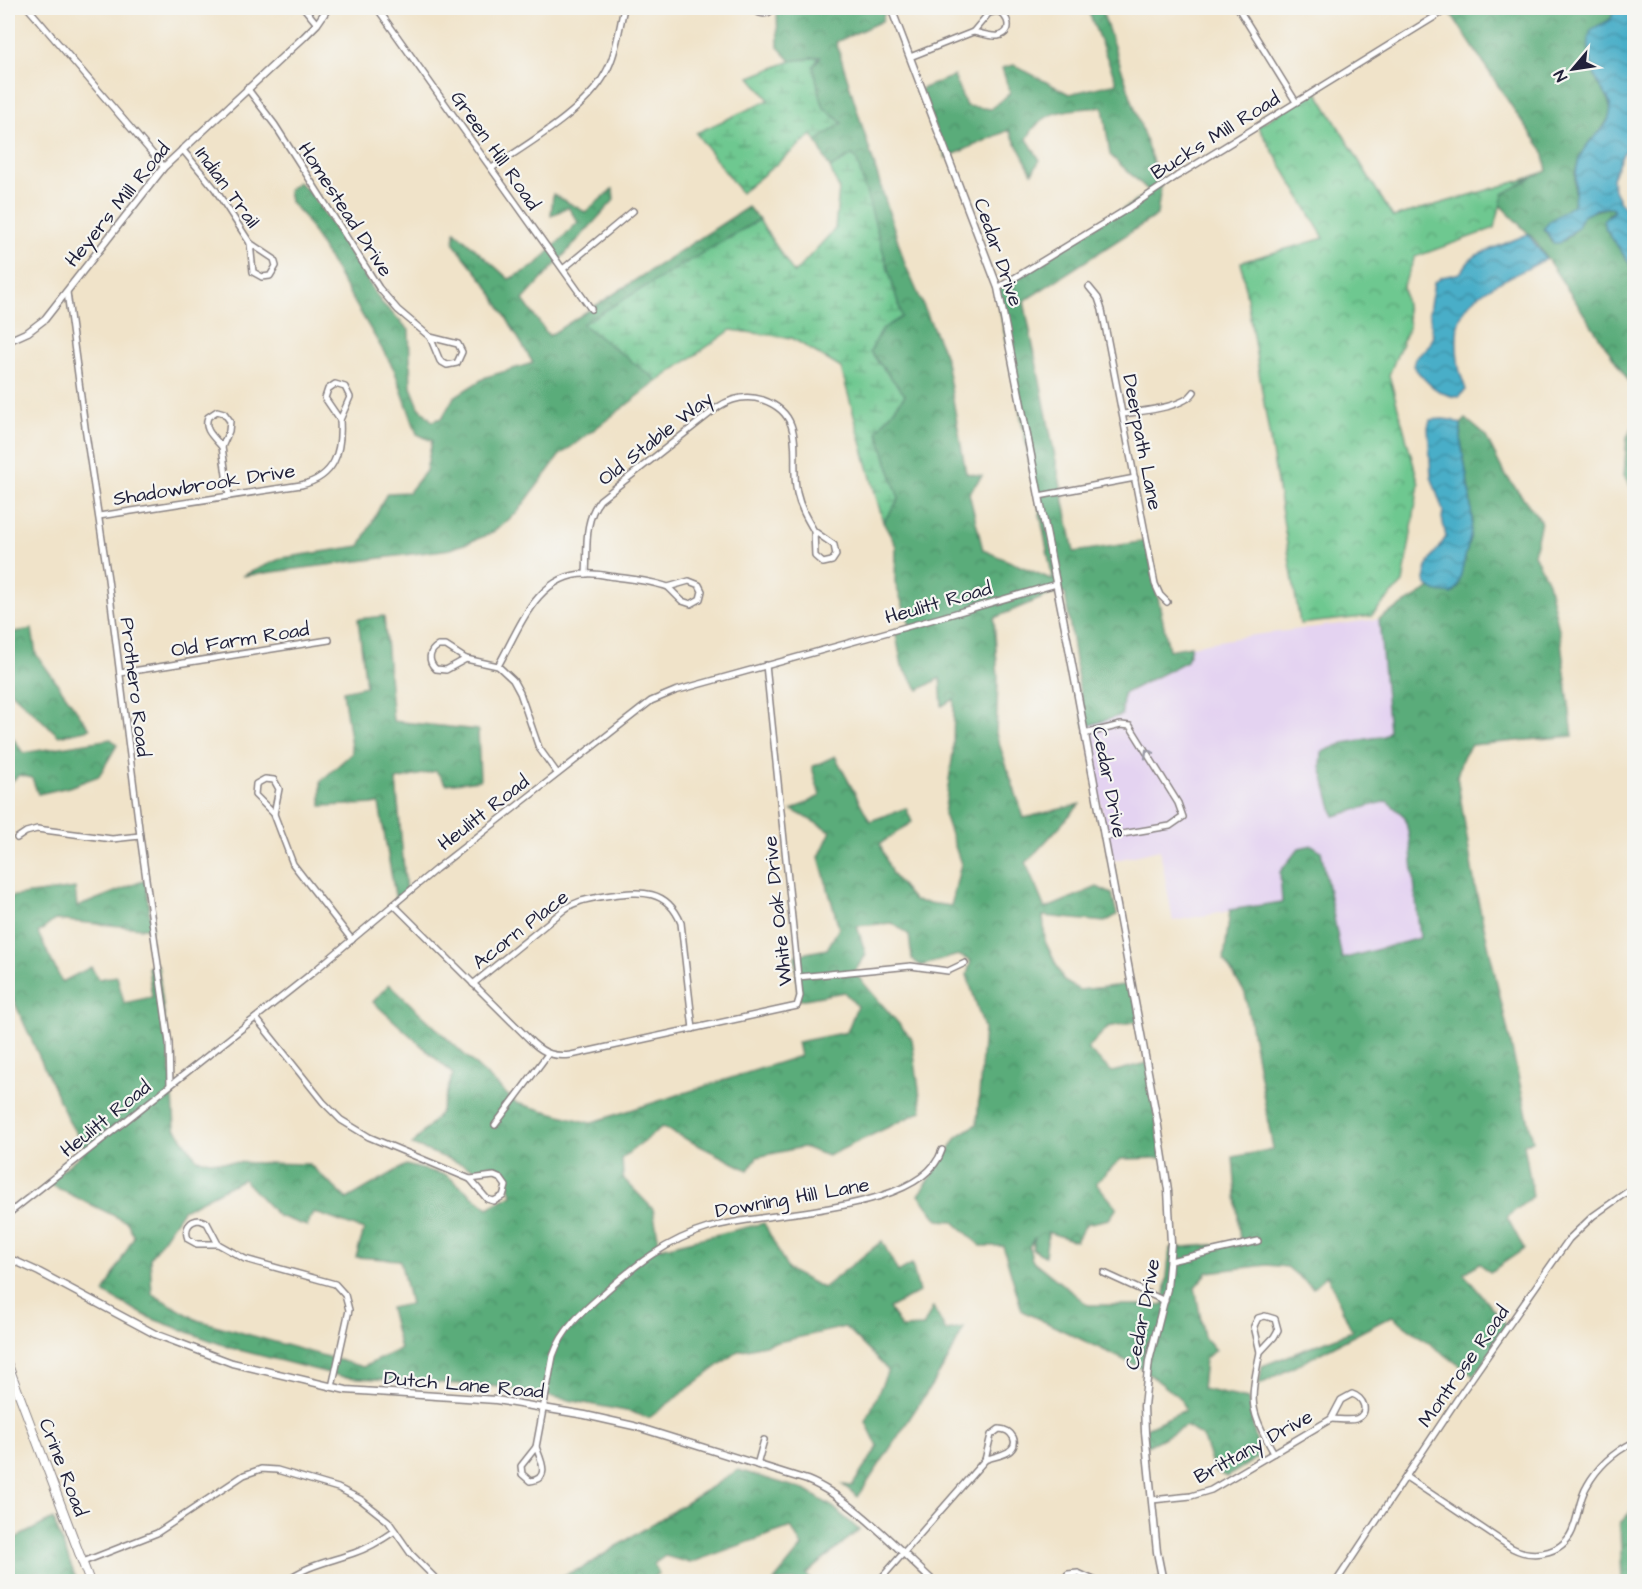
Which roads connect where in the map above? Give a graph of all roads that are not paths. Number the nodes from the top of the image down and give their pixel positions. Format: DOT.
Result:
graph roads {
  1 [pos="27,8"];
  2 [pos="304,8"];
  3 [pos="328,8"];
  4 [pos="377,8"];
  5 [pos="624,8"];
  6 [pos="751,8"];
  7 [pos="774,8"];
  8 [pos="891,8"];
  9 [pos="1238,8"];
  10 [pos="1449,8"];
  11 [pos="317,24"];
  12 [pos="973,32"];
  13 [pos="910,57"];
  14 [pos="247,88"];
  15 [pos="1296,102"];
  16 [pos="182,148"];
  17 [pos="164,167"];
  18 [pos="492,168"];
  19 [pos="633,211"];
  20 [pos="250,243"];
  21 [pos="563,269"];
  22 [pos="1089,287"];
  23 [pos="998,288"];
  24 [pos="68,292"];
  25 [pos="591,309"];
  26 [pos="430,337"];
  27 [pos="8,341"];
  28 [pos="1194,392"];
  29 [pos="1122,414"];
  30 [pos="340,420"];
  31 [pos="222,447"];
  32 [pos="1135,478"];
  33 [pos="229,496"];
  34 [pos="1039,496"];
  35 [pos="99,516"];
  36 [pos="814,531"];
  37 [pos="586,574"];
  38 [pos="1056,584"];
  39 [pos="668,587"];
  40 [pos="1167,602"];
  41 [pos="329,640"];
  42 [pos="466,659"];
  43 [pos="766,665"];
  44 [pos="498,666"];
  45 [pos="120,673"];
  46 [pos="1084,734"];
  47 [pos="557,773"];
  48 [pos="274,814"];
  49 [pos="140,836"];
  50 [pos="1104,837"];
  51 [pos="18,838"];
  52 [pos="394,905"];
  53 [pos="352,940"];
  54 [pos="965,963"];
  55 [pos="798,977"];
  56 [pos="473,984"];
  57 [pos="256,1018"];
  58 [pos="693,1029"];
  59 [pos="548,1054"];
  60 [pos="170,1085"];
  61 [pos="495,1125"];
  62 [pos="942,1150"];
  63 [pos="470,1179"];
  64 [pos="1635,1187"];
  65 [pos="8,1214"];
  66 [pos="1258,1241"];
  67 [pos="218,1244"];
  68 [pos="8,1260"];
  69 [pos="1170,1261"];
  70 [pos="1104,1273"];
  71 [pos="1165,1301"];
  72 [pos="1260,1352"];
  73 [pos="8,1365"];
  74 [pos="332,1387"];
  75 [pos="543,1408"];
  76 [pos="1331,1419"];
  77 [pos="764,1440"];
  78 [pos="1635,1442"];
  79 [pos="536,1447"];
  80 [pos="1274,1453"];
  81 [pos="985,1460"];
  82 [pos="757,1465"];
  83 [pos="1406,1477"];
  84 [pos="1152,1500"];
  85 [pos="396,1531"];
  86 [pos="902,1553"];
  87 [pos="83,1562"];
  88 [pos="1162,1579"];
  89 [pos="90,1581"];
  90 [pos="285,1581"];
  91 [pos="439,1581"];
  92 [pos="878,1581"];
  93 [pos="934,1581"];
  94 [pos="1062,1581"];
  95 [pos="1098,1581"];
  96 [pos="1110,1581"];
  97 [pos="1336,1581"];
  1 -- 17 [label="street"];
  2 -- 11 [label="street"];
  3 -- 11 [label="street, Heyers Mill Road"];
  4 -- 18 [label="street, Green Hill Road"];
  5 -- 18 [label="street"];
  6 -- 7 [label="street"];
  8 -- 13 [label="street, Cedar Drive"];
  9 -- 15 [label="street"];
  10 -- 15 [label="street, Bucks Mill Road"];
  11 -- 14 [label="street, Heyers Mill Road"];
  12 -- 12 [label="street"];
  12 -- 13 [label="street"];
  13 -- 23 [label="street, Cedar Drive"];
  14 -- 16 [label="street, Heyers Mill Road"];
  14 -- 26 [label="street, Homestead Drive"];
  15 -- 23 [label="street, Bucks Mill Road"];
  16 -- 17 [label="street, Heyers Mill Road"];
  16 -- 20 [label="street, Indian Trail"];
  17 -- 24 [label="street, Heyers Mill Road"];
  18 -- 21 [label="street, Green Hill Road"];
  19 -- 21 [label="street"];
  20 -- 20 [label="street, Indian Trail"];
  21 -- 25 [label="street, Green Hill Road"];
  22 -- 29 [label="street, Deerpath Lane"];
  23 -- 34 [label="street, Cedar Drive"];
  24 -- 27 [label="street, Heyers Mill Road"];
  24 -- 35 [label="street, Prothero Road"];
  26 -- 26 [label="street, Homestead Drive"];
  28 -- 29 [label="street"];
  29 -- 32 [label="street, Deerpath Lane"];
  30 -- 30 [label="street, Shadowbrook Drive"];
  30 -- 33 [label="street, Shadowbrook Drive"];
  31 -- 31 [label="street"];
  31 -- 33 [label="street"];
  32 -- 34 [label="street"];
  32 -- 40 [label="street, Deerpath Lane"];
  33 -- 35 [label="street, Shadowbrook Drive"];
  34 -- 38 [label="street, Cedar Drive"];
  35 -- 45 [label="street, Prothero Road"];
  36 -- 36 [label="street"];
  36 -- 37 [label="street, Old Stable Way"];
  37 -- 39 [label="street"];
  37 -- 44 [label="street"];
  38 -- 43 [label="street, Heulitt Road"];
  38 -- 46 [label="street, Cedar Drive"];
  39 -- 39 [label="street"];
  41 -- 45 [label="street, Old Farm Road"];
  42 -- 42 [label="street"];
  42 -- 44 [label="street"];
  43 -- 47 [label="street, Heulitt Road"];
  43 -- 55 [label="street, White Oak Drive"];
  44 -- 47 [label="street"];
  45 -- 49 [label="street, Prothero Road"];
  46 -- 50 [label="street, Cedar Drive"];
  50 -- 46 [label="street, one-way"];
  47 -- 52 [label="street, Heulitt Road"];
  48 -- 48 [label="street"];
  48 -- 53 [label="street"];
  49 -- 51 [label="street"];
  49 -- 60 [label="street, Prothero Road"];
  50 -- 69 [label="street, Cedar Drive"];
  52 -- 53 [label="street, Heulitt Road"];
  52 -- 56 [label="street"];
  53 -- 57 [label="street, Heulitt Road"];
  54 -- 55 [label="street"];
  55 -- 58 [label="street, White Oak Drive"];
  56 -- 58 [label="street, Acorn Place"];
  56 -- 59 [label="street"];
  57 -- 60 [label="street, Heulitt Road"];
  57 -- 63 [label="street"];
  58 -- 59 [label="street, White Oak Drive"];
  59 -- 61 [label="street"];
  60 -- 65 [label="street, Heulitt Road"];
  62 -- 75 [label="street, Downing Hill Lane"];
  63 -- 63 [label="street"];
  64 -- 83 [label="street, Montrose Road"];
  66 -- 69 [label="street"];
  67 -- 67 [label="street"];
  67 -- 74 [label="street"];
  68 -- 74 [label="street, Dutch Lane Road"];
  69 -- 71 [label="street, Cedar Drive"];
  70 -- 71 [label="street"];
  71 -- 84 [label="street, Cedar Drive"];
  72 -- 72 [label="street"];
  72 -- 80 [label="street"];
  73 -- 87 [label="main road, Crine Road"];
  74 -- 75 [label="street, Dutch Lane Road"];
  75 -- 79 [label="street, Downing Hill Lane"];
  75 -- 82 [label="street, Dutch Lane Road"];
  76 -- 76 [label="street, Brittany Drive"];
  76 -- 80 [label="street, Brittany Drive"];
  77 -- 82 [label="street"];
  78 -- 83 [label="street"];
  79 -- 79 [label="street"];
  80 -- 84 [label="street, Brittany Drive"];
  81 -- 81 [label="street"];
  81 -- 86 [label="street"];
  82 -- 86 [label="street, Dutch Lane Road"];
  83 -- 97 [label="street, Montrose Road"];
  84 -- 88 [label="street, Cedar Drive"];
  85 -- 87 [label="street"];
  85 -- 90 [label="street"];
  85 -- 91 [label="street"];
  86 -- 92 [label="street"];
  86 -- 93 [label="street, Dutch Lane Road"];
  87 -- 89 [label="main road, Crine Road"];
  88 -- 96 [label="street"];
  94 -- 95 [label="street"];
}
